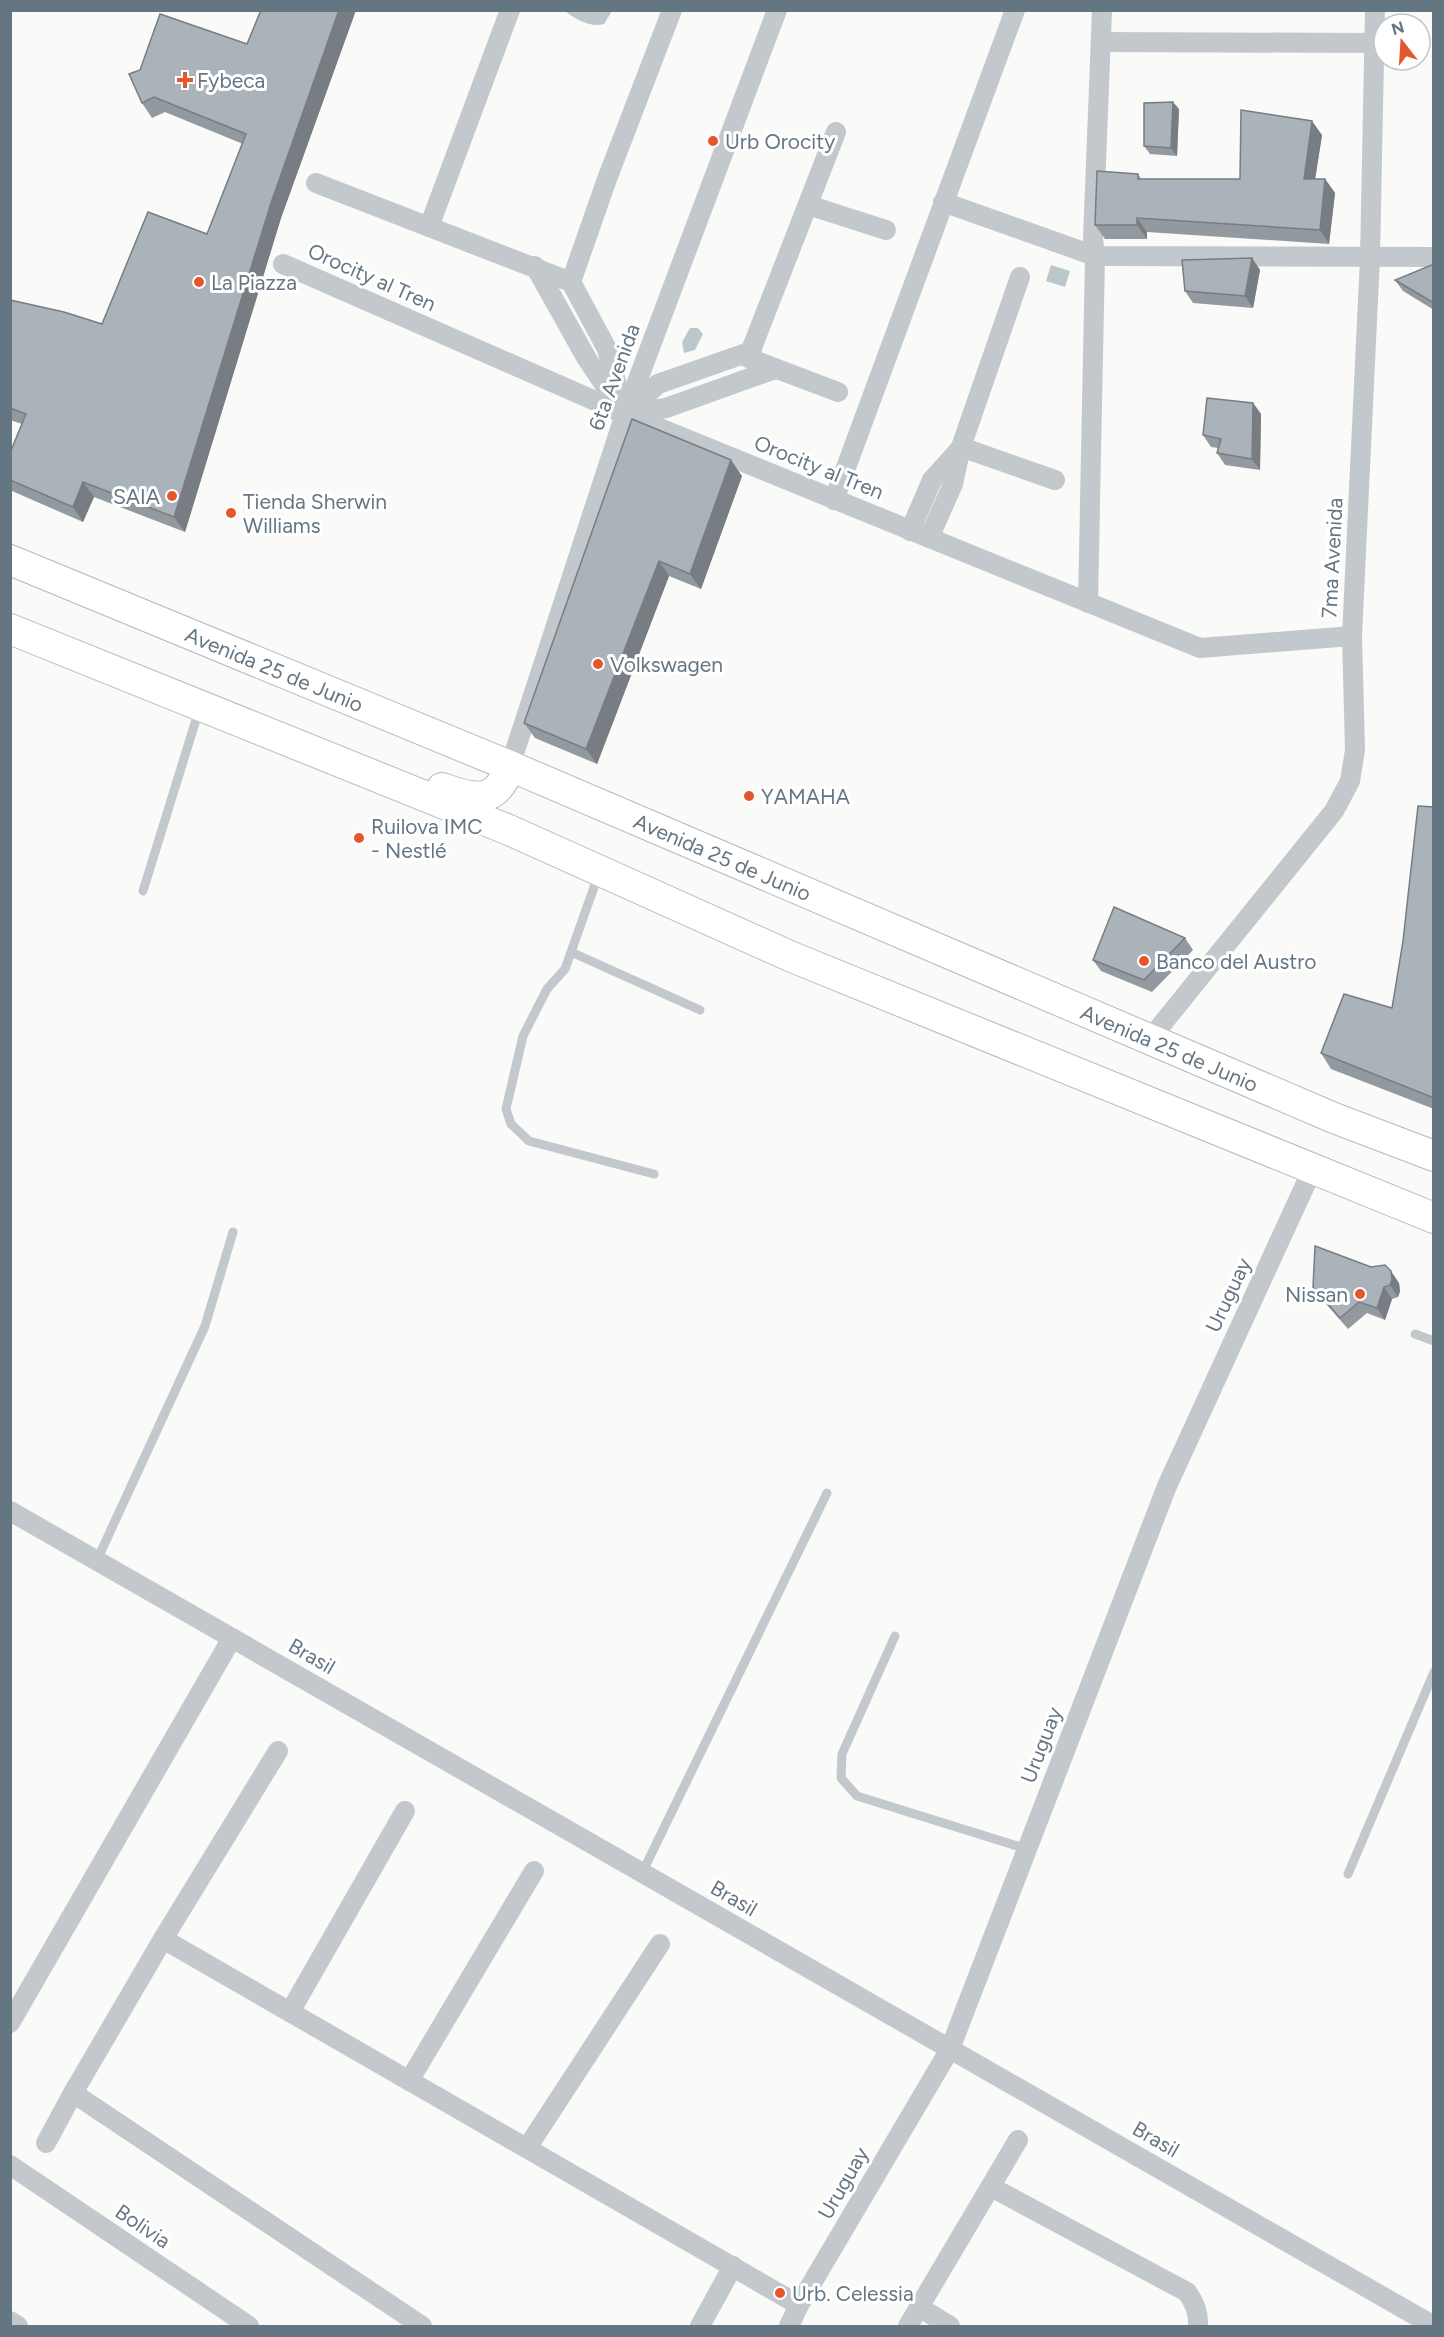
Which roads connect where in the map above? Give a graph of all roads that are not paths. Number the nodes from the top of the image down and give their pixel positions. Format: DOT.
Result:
graph roads {
  1 [pos="510,10"];
  2 [pos="672,10"];
  3 [pos="777,10"];
  4 [pos="1015,10"];
  5 [pos="1102,10"];
  6 [pos="1101,42"];
  7 [pos="1372,43"];
  8 [pos="1373,72"];
  9 [pos="836,132"];
  10 [pos="316,183"];
  11 [pos="943,202"];
  12 [pos="808,205"];
  13 [pos="429,226"];
  14 [pos="886,230"];
  15 [pos="1095,256"];
  16 [pos="1370,258"];
  17 [pos="1434,258"];
  18 [pos="283,264"];
  19 [pos="535,267"];
  20 [pos="1020,276"];
  21 [pos="571,282"];
  22 [pos="752,351"];
  23 [pos="775,369"];
  24 [pos="838,392"];
  25 [pos="625,414"];
  26 [pos="962,447"];
  27 [pos="1055,480"];
  28 [pos="834,500"];
  29 [pos="910,531"];
  30 [pos="929,538"];
  31 [pos="10,560"];
  32 [pos="1088,603"];
  33 [pos="10,629"];
  34 [pos="1352,636"];
  35 [pos="201,705"];
  36 [pos="299,745"];
  37 [pos="510,766"];
  38 [pos="600,871"];
  39 [pos="143,891"];
  40 [pos="572,952"];
  41 [pos="700,1010"];
  42 [pos="1150,1039"];
  43 [pos="1434,1155"];
  44 [pos="1313,1168"];
  45 [pos="654,1174"];
  46 [pos="1434,1218"];
  47 [pos="233,1232"];
  48 [pos="1415,1335"];
  49 [pos="1434,1341"];
  50 [pos="827,1493"];
  51 [pos="10,1511"];
  52 [pos="97,1560"];
  53 [pos="895,1636"];
  54 [pos="232,1638"];
  55 [pos="1434,1672"];
  56 [pos="278,1750"];
  57 [pos="405,1811"];
  58 [pos="1027,1849"];
  59 [pos="534,1871"];
  60 [pos="642,1873"];
  61 [pos="1348,1874"];
  62 [pos="163,1939"];
  63 [pos="660,1944"];
  64 [pos="290,2012"];
  65 [pos="10,2024"];
  66 [pos="950,2049"];
  67 [pos="410,2081"];
  68 [pos="73,2093"];
  69 [pos="1018,2140"];
  70 [pos="46,2143"];
  71 [pos="527,2148"];
  72 [pos="10,2165"];
  73 [pos="992,2187"];
  74 [pos="733,2266"];
  75 [pos="799,2305"];
  76 [pos="919,2307"];
  77 [pos="10,2321"];
  78 [pos="18,2326"];
  79 [pos="249,2326"];
  80 [pos="422,2326"];
  81 [pos="700,2326"];
  82 [pos="789,2326"];
  83 [pos="908,2326"];
  84 [pos="950,2326"];
  85 [pos="1198,2326"];
  86 [pos="1434,2326"];
  1 -- 13 [label="street"];
  2 -- 21 [label="street"];
  3 -- 25 [label="street, 6ta Avenida"];
  4 -- 11 [label="street"];
  5 -- 6 [label="street"];
  6 -- 7 [label="street"];
  6 -- 15 [label="street"];
  8 -- 16 [label="street, 7ma Avenida"];
  9 -- 12 [label="street"];
  10 -- 13 [label="street"];
  11 -- 15 [label="street"];
  11 -- 28 [label="street"];
  12 -- 14 [label="street"];
  12 -- 22 [label="street"];
  13 -- 19 [label="street"];
  15 -- 16 [label="street"];
  15 -- 32 [label="street"];
  16 -- 17 [label="street"];
  16 -- 34 [label="street, 7ma Avenida"];
  18 -- 25 [label="street, Orocity al Tren"];
  19 -- 21 [label="street"];
  19 -- 25 [label="street"];
  20 -- 26 [label="street"];
  21 -- 25 [label="street"];
  22 -- 23 [label="street"];
  22 -- 25 [label="street"];
  23 -- 24 [label="street"];
  23 -- 25 [label="street"];
  25 -- 28 [label="street, Orocity al Tren"];
  25 -- 37 [label="street, 6ta Avenida"];
  26 -- 27 [label="street"];
  26 -- 29 [label="street"];
  26 -- 30 [label="street"];
  28 -- 29 [label="street, Orocity al Tren"];
  29 -- 30 [label="street, Orocity al Tren"];
  30 -- 32 [label="street, Orocity al Tren"];
  31 -- 37 [label="main road, Avenida 25 de Junio"];
  32 -- 34 [label="street, Orocity al Tren"];
  33 -- 35 [label="main road"];
  34 -- 42 [label="street, 7ma Avenida"];
  35 -- 36 [label="main road"];
  35 -- 39 [label="lane"];
  36 -- 37 [label="main road"];
  36 -- 38 [label="main road"];
  37 -- 42 [label="main road, Avenida 25 de Junio"];
  38 -- 40 [label="lane"];
  38 -- 44 [label="main road"];
  40 -- 41 [label="lane"];
  40 -- 45 [label="lane"];
  42 -- 43 [label="main road, Avenida 25 de Junio"];
  44 -- 46 [label="main road"];
  44 -- 58 [label="street, Uruguay"];
  47 -- 52 [label="lane"];
  48 -- 49 [label="lane"];
  50 -- 60 [label="lane"];
  51 -- 52 [label="street, Brasil"];
  52 -- 54 [label="street, Brasil"];
  53 -- 58 [label="lane"];
  54 -- 60 [label="street, Brasil"];
  54 -- 65 [label="street"];
  55 -- 61 [label="lane"];
  56 -- 62 [label="street"];
  57 -- 64 [label="street"];
  58 -- 66 [label="street, Uruguay"];
  59 -- 67 [label="street"];
  60 -- 66 [label="street, Brasil"];
  62 -- 64 [label="street"];
  62 -- 68 [label="street"];
  63 -- 71 [label="street"];
  64 -- 67 [label="street"];
  66 -- 75 [label="street, Uruguay"];
  66 -- 86 [label="street, Brasil"];
  67 -- 71 [label="street"];
  68 -- 70 [label="street"];
  68 -- 80 [label="street"];
  69 -- 73 [label="street"];
  71 -- 74 [label="street"];
  72 -- 79 [label="street, Bolivia"];
  73 -- 76 [label="street"];
  73 -- 85 [label="street"];
  74 -- 75 [label="street"];
  74 -- 81 [label="street"];
  75 -- 82 [label="street, Uruguay"];
  76 -- 83 [label="street"];
  76 -- 84 [label="street"];
  77 -- 78 [label="street"];
}
